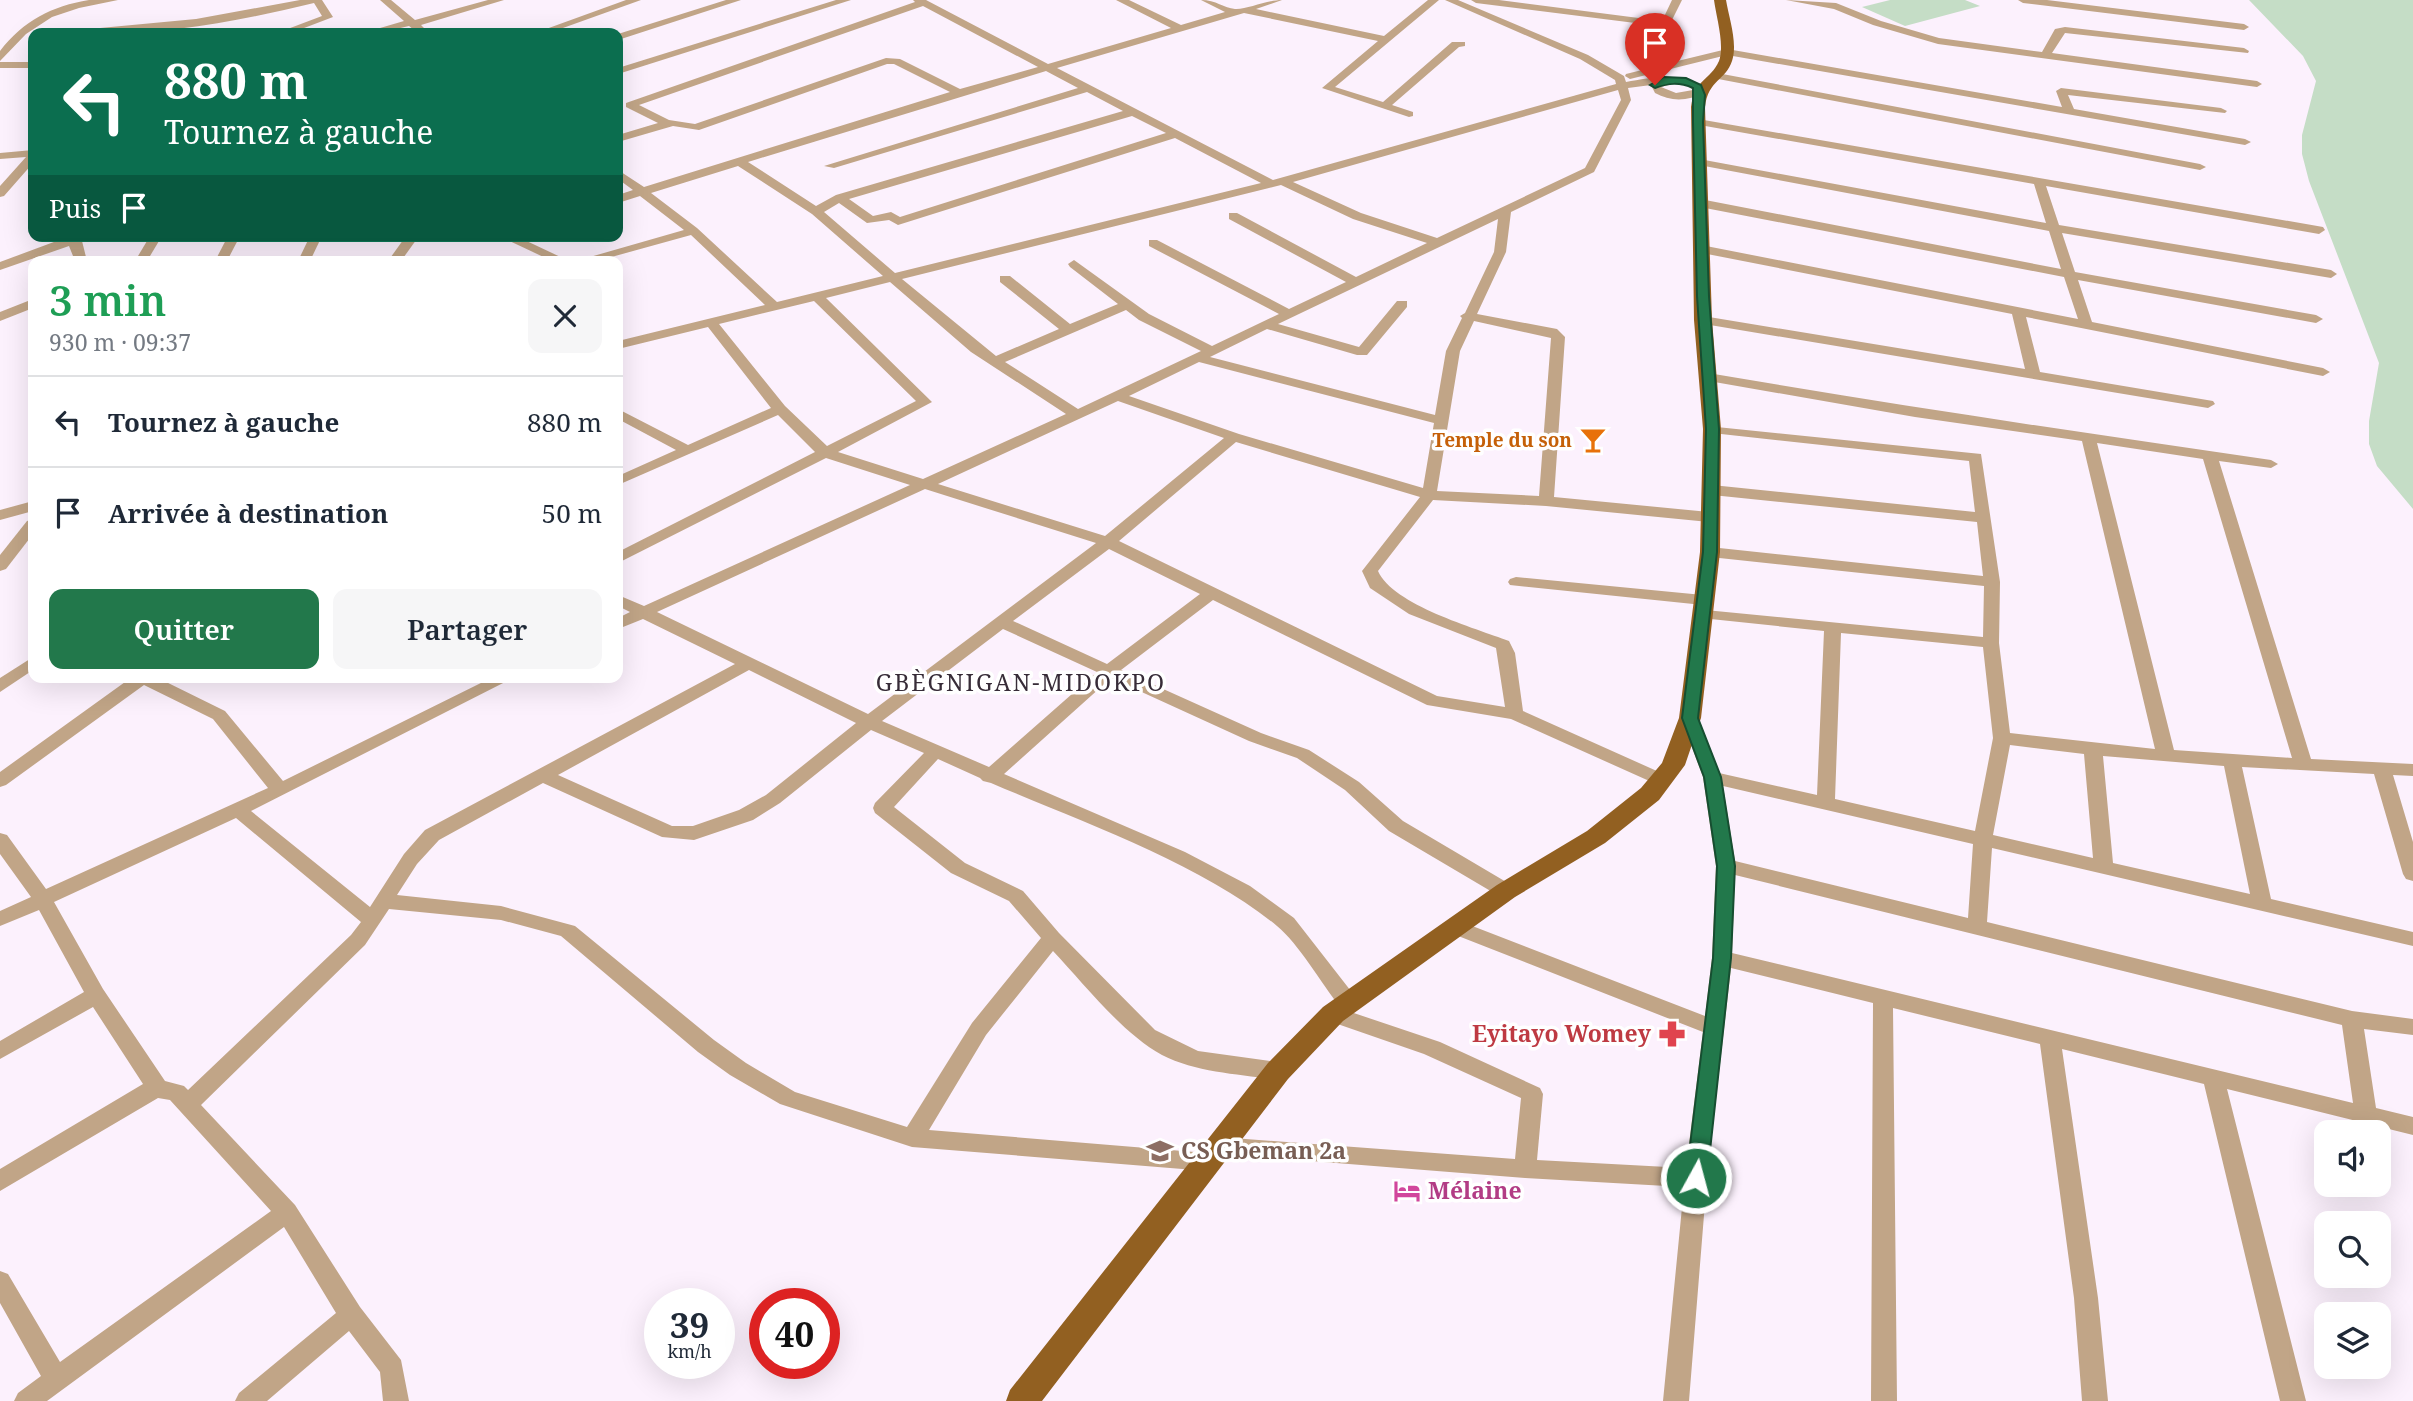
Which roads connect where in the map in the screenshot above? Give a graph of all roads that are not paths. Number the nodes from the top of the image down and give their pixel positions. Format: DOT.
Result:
graph roads {
  1 [pos="113,0"];
  2 [pos="312,0"];
  3 [pos="317,0"];
  4 [pos="385,0"];
  5 [pos="499,0"];
  6 [pos="711,0"];
  7 [pos="736,0"];
  8 [pos="821,0"];
  9 [pos="846,0"];
  10 [pos="1121,0"];
  11 [pos="1206,0"];
  12 [pos="1277,0"];
  13 [pos="1434,0"];
  14 [pos="1450,0"];
  15 [pos="1476,0"];
  16 [pos="1677,0"];
  17 [pos="1720,0"];
  18 [pos="1791,0"];
  19 [pos="2023,0"];
  20 [pos="95,1"];
  21 [pos="631,1"];
  22 [pos="920,2"];
  23 [pos="724,4"];
  24 [pos="834,4"];
  25 [pos="1238,11"];
  26 [pos="412,23"];
  27 [pos="1665,24"];
  28 [pos="2244,27"];
  29 [pos="135,28"];
  30 [pos="296,28"];
  31 [pos="390,28"];
  32 [pos="418,28"];
  33 [pos="554,28"];
  34 [pos="1180,28"];
  35 [pos="623,35"];
  36 [pos="15,36"];
  37 [pos="28,36"];
  38 [pos="0,37"];
  39 [pos="1386,39"];
  40 [pos="1461,44"];
  41 [pos="2244,51"];
  42 [pos="1727,52"];
  43 [pos="2045,57"];
  44 [pos="0,58"];
  45 [pos="0,65"];
  46 [pos="28,65"];
  47 [pos="1048,68"];
  48 [pos="623,69"];
  49 [pos="1651,70"];
  50 [pos="1664,80"];
  51 [pos="1621,82"];
  52 [pos="1708,83"];
  53 [pos="2257,84"];
  54 [pos="1088,88"];
  55 [pos="959,93"];
  56 [pos="1386,105"];
  57 [pos="1132,111"];
  58 [pos="2221,111"];
  59 [pos="2070,112"];
  60 [pos="1409,114"];
  61 [pos="1698,122"];
  62 [pos="667,123"];
  63 [pos="1176,134"];
  64 [pos="623,137"];
  65 [pos="2245,142"];
  66 [pos="28,155"];
  67 [pos="0,156"];
  68 [pos="28,161"];
  69 [pos="740,162"];
  70 [pos="1699,162"];
  71 [pos="830,166"];
  72 [pos="2200,167"];
  73 [pos="623,177"];
  74 [pos="2039,182"];
  75 [pos="1277,183"];
  76 [pos="641,191"];
  77 [pos="0,193"];
  78 [pos="623,197"];
  79 [pos="840,198"];
  80 [pos="1700,202"];
  81 [pos="1505,210"];
  82 [pos="816,211"];
  83 [pos="1233,216"];
  84 [pos="2055,228"];
  85 [pos="2319,230"];
  86 [pos="693,231"];
  87 [pos="65,242"];
  88 [pos="408,242"];
  89 [pos="519,242"];
  90 [pos="1436,242"];
  91 [pos="1153,243"];
  92 [pos="1701,248"];
  93 [pos="398,256"];
  94 [pos="552,256"];
  95 [pos="600,256"];
  96 [pos="1073,264"];
  97 [pos="0,266"];
  98 [pos="2068,274"];
  99 [pos="2331,274"];
  100 [pos="896,277"];
  101 [pos="1005,279"];
  102 [pos="1354,281"];
  103 [pos="816,295"];
  104 [pos="1402,304"];
  105 [pos="28,305"];
  106 [pos="1127,305"];
  107 [pos="774,306"];
  108 [pos="2018,312"];
  109 [pos="1288,313"];
  110 [pos="1467,316"];
  111 [pos="0,317"];
  112 [pos="2316,319"];
  113 [pos="1703,320"];
  114 [pos="710,321"];
  115 [pos="1263,324"];
  116 [pos="2086,325"];
  117 [pos="1068,329"];
  118 [pos="623,344"];
  119 [pos="1210,349"];
  120 [pos="1196,356"];
  121 [pos="995,361"];
  122 [pos="2323,372"];
  123 [pos="2034,376"];
  124 [pos="1708,377"];
  125 [pos="1117,396"];
  126 [pos="2208,404"];
  127 [pos="780,409"];
  128 [pos="1075,413"];
  129 [pos="623,417"];
  130 [pos="1442,421"];
  131 [pos="1713,429"];
  132 [pos="1234,437"];
  133 [pos="2089,440"];
  134 [pos="687,450"];
  135 [pos="825,453"];
  136 [pos="2209,454"];
  137 [pos="2271,464"];
  138 [pos="623,479"];
  139 [pos="921,486"];
  140 [pos="1712,490"];
  141 [pos="1429,495"];
  142 [pos="1546,501"];
  143 [pos="28,507"];
  144 [pos="0,515"];
  145 [pos="1709,517"];
  146 [pos="1984,518"];
  147 [pos="28,530"];
  148 [pos="1108,542"];
  149 [pos="1710,552"];
  150 [pos="623,555"];
  151 [pos="0,566"];
  152 [pos="1516,582"];
  153 [pos="1992,582"];
  154 [pos="1210,594"];
  155 [pos="623,603"];
  156 [pos="1702,606"];
  157 [pos="641,612"];
  158 [pos="623,621"];
  159 [pos="1003,622"];
  160 [pos="1833,626"];
  161 [pos="1991,643"];
  162 [pos="746,665"];
  163 [pos="28,666"];
  164 [pos="1111,669"];
  165 [pos="136,683"];
  166 [pos="156,683"];
  167 [pos="495,683"];
  168 [pos="0,686"];
  169 [pos="1515,714"];
  170 [pos="1690,718"];
  171 [pos="869,722"];
  172 [pos="2002,738"];
  173 [pos="2093,751"];
  174 [pos="935,752"];
  175 [pos="2166,756"];
  176 [pos="2232,763"];
  177 [pos="2304,766"];
  178 [pos="2382,769"];
  179 [pos="2413,770"];
  180 [pos="544,776"];
  181 [pos="1712,777"];
  182 [pos="989,778"];
  183 [pos="1662,780"];
  184 [pos="0,781"];
  185 [pos="280,790"];
  186 [pos="1826,803"];
  187 [pos="238,810"];
  188 [pos="0,840"];
  189 [pos="1983,840"];
  190 [pos="1726,866"];
  191 [pos="2104,869"];
  192 [pos="2413,874"];
  193 [pos="1506,891"];
  194 [pos="41,898"];
  195 [pos="385,901"];
  196 [pos="2262,905"];
  197 [pos="0,919"];
  198 [pos="373,921"];
  199 [pos="1977,925"];
  200 [pos="1455,927"];
  201 [pos="1052,939"];
  202 [pos="2413,939"];
  203 [pos="1722,958"];
  204 [pos="96,995"];
  205 [pos="1883,1000"];
  206 [pos="1340,1008"];
  207 [pos="2352,1018"];
  208 [pos="2413,1027"];
  209 [pos="1714,1028"];
  210 [pos="2050,1038"];
  211 [pos="0,1051"];
  212 [pos="1278,1070"];
  213 [pos="2213,1078"];
  214 [pos="158,1088"];
  215 [pos="187,1105"];
  216 [pos="2366,1115"];
  217 [pos="2413,1126"];
  218 [pos="912,1138"];
  219 [pos="1213,1154"];
  220 [pos="1525,1169"];
  221 [pos="1696,1178"];
  222 [pos="0,1181"];
  223 [pos="287,1213"];
  224 [pos="0,1281"];
  225 [pos="351,1315"];
  226 [pos="56,1378"];
  227 [pos="27,1401"];
  228 [pos="248,1401"];
  229 [pos="396,1401"];
  230 [pos="1021,1401"];
  231 [pos="1676,1401"];
  232 [pos="1884,1401"];
  233 [pos="2095,1401"];
  234 [pos="2293,1401"];
  1 -- 20 [label="street"];
  2 -- 29 [label="street"];
  3 -- 30 [label="street"];
  4 -- 26 [label="street"];
  5 -- 26 [label="street"];
  6 -- 23 [label="street"];
  7 -- 23 [label="street"];
  8 -- 24 [label="street"];
  9 -- 24 [label="street"];
  10 -- 34 [label="street"];
  11 -- 25 [label="street"];
  12 -- 25 [label="street"];
  13 -- 39 [label="street"];
  14 -- 51 [label="street"];
  15 -- 27 [label="street"];
  16 -- 27 [label="street"];
  17 -- 42 [label="main road"];
  18 -- 43 [label="street"];
  19 -- 28 [label="street"];
  20 -- 36 [label="street"];
  21 -- 33 [label="street"];
  22 -- 47 [label="street"];
  22 -- 62 [label="street"];
  23 -- 35 [label="street"];
  24 -- 48 [label="street"];
  25 -- 34 [label="street"];
  25 -- 39 [label="street"];
  26 -- 31 [label="street"];
  26 -- 32 [label="street"];
  27 -- 49 [label="street"];
  34 -- 47 [label="street"];
  36 -- 37 [label="street"];
  36 -- 38 [label="street"];
  36 -- 44 [label="street"];
  39 -- 56 [label="street"];
  40 -- 56 [label="street"];
  41 -- 43 [label="street"];
  42 -- 49 [label="street"];
  42 -- 52 [label="main road"];
  42 -- 59 [label="street"];
  43 -- 53 [label="street"];
  45 -- 46 [label="street"];
  47 -- 54 [label="street"];
  47 -- 55 [label="street"];
  49 -- 51 [label="street"];
  50 -- 51 [label="street"];
  50 -- 52 [label="street"];
  50 -- 52 [label="street"];
  51 -- 75 [label="street"];
  51 -- 81 [label="street"];
  52 -- 61 [label="main road"];
  52 -- 72 [label="street"];
  54 -- 57 [label="street"];
  54 -- 71 [label="street"];
  55 -- 62 [label="street"];
  55 -- 69 [label="street"];
  56 -- 60 [label="street"];
  57 -- 63 [label="street"];
  57 -- 79 [label="street"];
  58 -- 59 [label="street"];
  59 -- 65 [label="street"];
  61 -- 70 [label="main road"];
  61 -- 74 [label="street"];
  62 -- 64 [label="street"];
  63 -- 75 [label="street"];
  63 -- 79 [label="street"];
  66 -- 67 [label="street"];
  68 -- 77 [label="street"];
  69 -- 76 [label="street"];
  69 -- 82 [label="street"];
  70 -- 80 [label="main road"];
  70 -- 84 [label="street"];
  73 -- 76 [label="street"];
  74 -- 84 [label="street"];
  74 -- 85 [label="street"];
  75 -- 90 [label="street"];
  75 -- 100 [label="street"];
  76 -- 78 [label="street"];
  76 -- 86 [label="street"];
  79 -- 82 [label="street"];
  80 -- 92 [label="main road"];
  80 -- 98 [label="street"];
  81 -- 90 [label="street"];
  81 -- 110 [label="street"];
  82 -- 100 [label="street"];
  83 -- 102 [label="street"];
  84 -- 98 [label="street"];
  84 -- 99 [label="street"];
  86 -- 95 [label="street"];
  86 -- 107 [label="street"];
  87 -- 97 [label="street"];
  88 -- 93 [label="street"];
  89 -- 94 [label="street"];
  90 -- 102 [label="street"];
  91 -- 109 [label="street"];
  92 -- 108 [label="street"];
  92 -- 113 [label="main road"];
  96 -- 106 [label="street"];
  98 -- 112 [label="street"];
  98 -- 116 [label="street"];
  100 -- 103 [label="street"];
  100 -- 121 [label="street"];
  101 -- 117 [label="street"];
  102 -- 109 [label="street"];
  103 -- 107 [label="street"];
  103 -- 135 [label="street"];
  104 -- 115 [label="street"];
  105 -- 111 [label="street"];
  106 -- 117 [label="street"];
  106 -- 119 [label="street"];
  107 -- 114 [label="street"];
  108 -- 116 [label="street"];
  108 -- 123 [label="street"];
  109 -- 115 [label="street"];
  110 -- 130 [label="street"];
  110 -- 142 [label="street"];
  113 -- 123 [label="street"];
  113 -- 124 [label="main road"];
  114 -- 118 [label="street"];
  114 -- 127 [label="street"];
  115 -- 119 [label="street"];
  116 -- 122 [label="street"];
  117 -- 121 [label="street"];
  119 -- 120 [label="street"];
  120 -- 125 [label="street"];
  120 -- 130 [label="street"];
  121 -- 128 [label="street"];
  123 -- 126 [label="street"];
  124 -- 131 [label="main road"];
  124 -- 133 [label="street"];
  125 -- 128 [label="street"];
  125 -- 132 [label="street"];
  127 -- 134 [label="street"];
  127 -- 135 [label="street"];
  128 -- 139 [label="street"];
  129 -- 134 [label="street"];
  130 -- 141 [label="street"];
  131 -- 140 [label="main road"];
  131 -- 146 [label="street"];
  132 -- 141 [label="street"];
  132 -- 148 [label="street"];
  133 -- 136 [label="street"];
  133 -- 175 [label="street"];
  134 -- 138 [label="street"];
  135 -- 139 [label="street"];
  135 -- 150 [label="street"];
  136 -- 137 [label="street"];
  136 -- 177 [label="street"];
  139 -- 148 [label="street"];
  139 -- 157 [label="street"];
  140 -- 145 [label="main road"];
  140 -- 146 [label="street"];
  141 -- 142 [label="street"];
  141 -- 169 [label="street"];
  142 -- 145 [label="street"];
  143 -- 144 [label="street"];
  145 -- 149 [label="main road"];
  146 -- 153 [label="street"];
  147 -- 151 [label="street"];
  148 -- 154 [label="street"];
  148 -- 159 [label="street"];
  149 -- 153 [label="street"];
  149 -- 156 [label="main road"];
  152 -- 156 [label="street"];
  153 -- 161 [label="street"];
  154 -- 164 [label="street"];
  154 -- 169 [label="street"];
  155 -- 157 [label="street"];
  156 -- 160 [label="street"];
  156 -- 170 [label="main road"];
  157 -- 158 [label="street"];
  157 -- 162 [label="street"];
  159 -- 164 [label="street"];
  159 -- 171 [label="street"];
  160 -- 161 [label="street"];
  160 -- 186 [label="street"];
  161 -- 172 [label="street"];
  162 -- 171 [label="street"];
  162 -- 180 [label="street"];
  163 -- 168 [label="street"];
  164 -- 182 [label="street"];
  164 -- 193 [label="street"];
  165 -- 184 [label="street"];
  166 -- 185 [label="street"];
  167 -- 185 [label="street"];
  169 -- 183 [label="street"];
  170 -- 181 [label="street"];
  170 -- 183 [label="main road"];
  171 -- 174 [label="street"];
  171 -- 180 [label="street"];
  172 -- 173 [label="street"];
  172 -- 189 [label="street"];
  173 -- 175 [label="street"];
  173 -- 191 [label="street"];
  174 -- 182 [label="street"];
  174 -- 201 [label="street"];
  175 -- 176 [label="street"];
  176 -- 177 [label="street"];
  176 -- 196 [label="street"];
  177 -- 178 [label="street"];
  178 -- 179 [label="street"];
  178 -- 192 [label="street"];
  180 -- 195 [label="street"];
  181 -- 186 [label="street"];
  181 -- 190 [label="street"];
  182 -- 206 [label="street"];
  183 -- 193 [label="main road"];
  185 -- 187 [label="street"];
  186 -- 189 [label="street"];
  187 -- 194 [label="street"];
  187 -- 198 [label="street"];
  188 -- 194 [label="street"];
  189 -- 191 [label="street"];
  189 -- 199 [label="street"];
  190 -- 199 [label="street"];
  190 -- 203 [label="street"];
  191 -- 196 [label="street"];
  193 -- 200 [label="main road"];
  194 -- 197 [label="street"];
  194 -- 204 [label="street"];
  195 -- 198 [label="street"];
  195 -- 218 [label="street"];
  196 -- 202 [label="street"];
  198 -- 215 [label="street"];
  199 -- 207 [label="street"];
  200 -- 206 [label="main road"];
  200 -- 209 [label="street"];
  201 -- 212 [label="street"];
  201 -- 218 [label="street"];
  203 -- 205 [label="street"];
  203 -- 209 [label="street"];
  204 -- 211 [label="street"];
  204 -- 214 [label="street"];
  205 -- 210 [label="street"];
  205 -- 232 [label="street"];
  206 -- 212 [label="main road"];
  206 -- 220 [label="street"];
  207 -- 208 [label="street"];
  207 -- 216 [label="street"];
  209 -- 221 [label="street"];
  210 -- 213 [label="street"];
  210 -- 233 [label="street"];
  212 -- 219 [label="main road"];
  213 -- 216 [label="street"];
  213 -- 234 [label="street"];
  214 -- 215 [label="street"];
  214 -- 222 [label="street"];
  215 -- 223 [label="street"];
  216 -- 217 [label="street"];
  218 -- 219 [label="street"];
  219 -- 220 [label="street"];
  219 -- 230 [label="main road"];
  220 -- 221 [label="street"];
  221 -- 231 [label="street"];
  223 -- 225 [label="street"];
  223 -- 226 [label="street"];
  224 -- 226 [label="street"];
  225 -- 228 [label="street"];
  225 -- 229 [label="street"];
  226 -- 227 [label="street"];
}
